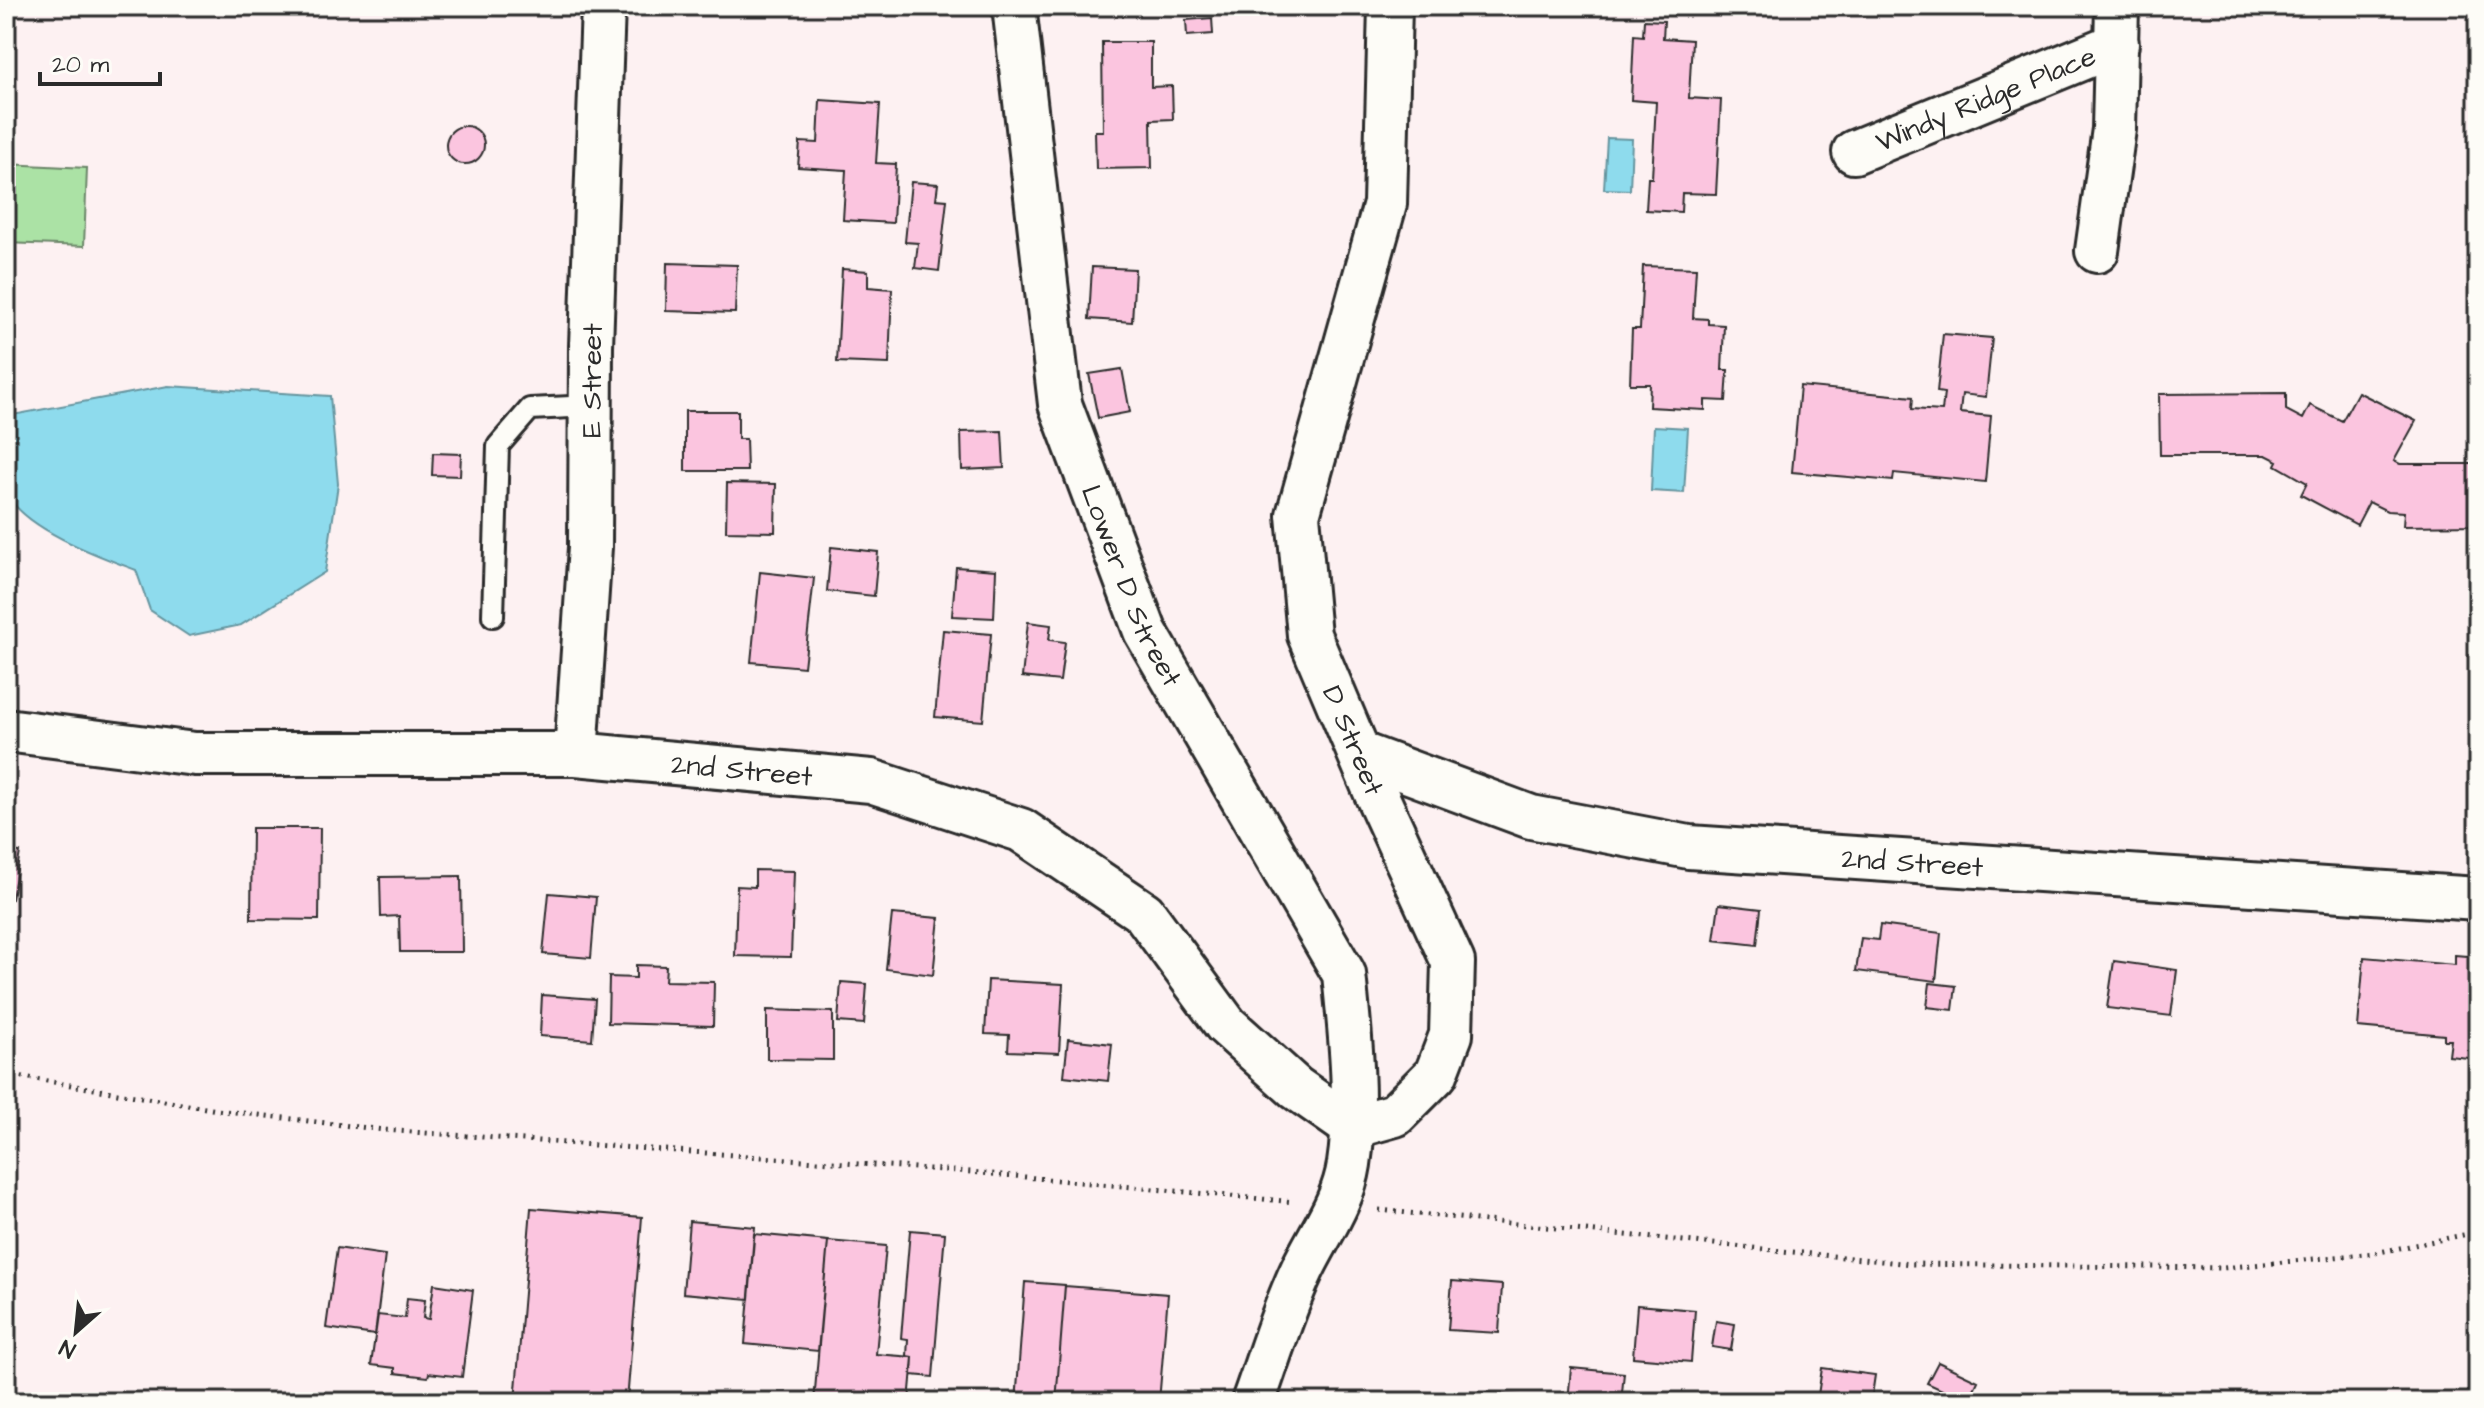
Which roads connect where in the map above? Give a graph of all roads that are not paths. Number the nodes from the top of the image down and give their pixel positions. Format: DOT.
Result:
graph roads {
  1 [pos="603,6"];
  2 [pos="1014,6"];
  3 [pos="1390,6"];
  4 [pos="2117,25"];
  5 [pos="1854,152"];
  6 [pos="2097,251"];
  7 [pos="591,406"];
  8 [pos="493,616"];
  9 [pos="6,730"];
  10 [pos="576,754"];
  11 [pos="1361,754"];
  12 [pos="2478,899"];
  13 [pos="1352,1127"];
  14 [pos="1253,1402"];
  1 -- 7 [label="street, E Street"];
  2 -- 13 [label="street, Lower D Street"];
  3 -- 11 [label="street, D Street"];
  4 -- 5 [label="street, Windy Ridge Place"];
  4 -- 6 [label="street, Windy Ridge Place"];
  7 -- 8 [label="lane"];
  7 -- 10 [label="street, E Street"];
  9 -- 10 [label="street, 2nd Street"];
  10 -- 13 [label="street, 2nd Street"];
  11 -- 12 [label="street, 2nd Street"];
  11 -- 13 [label="street, D Street"];
  13 -- 14 [label="street"];
}
